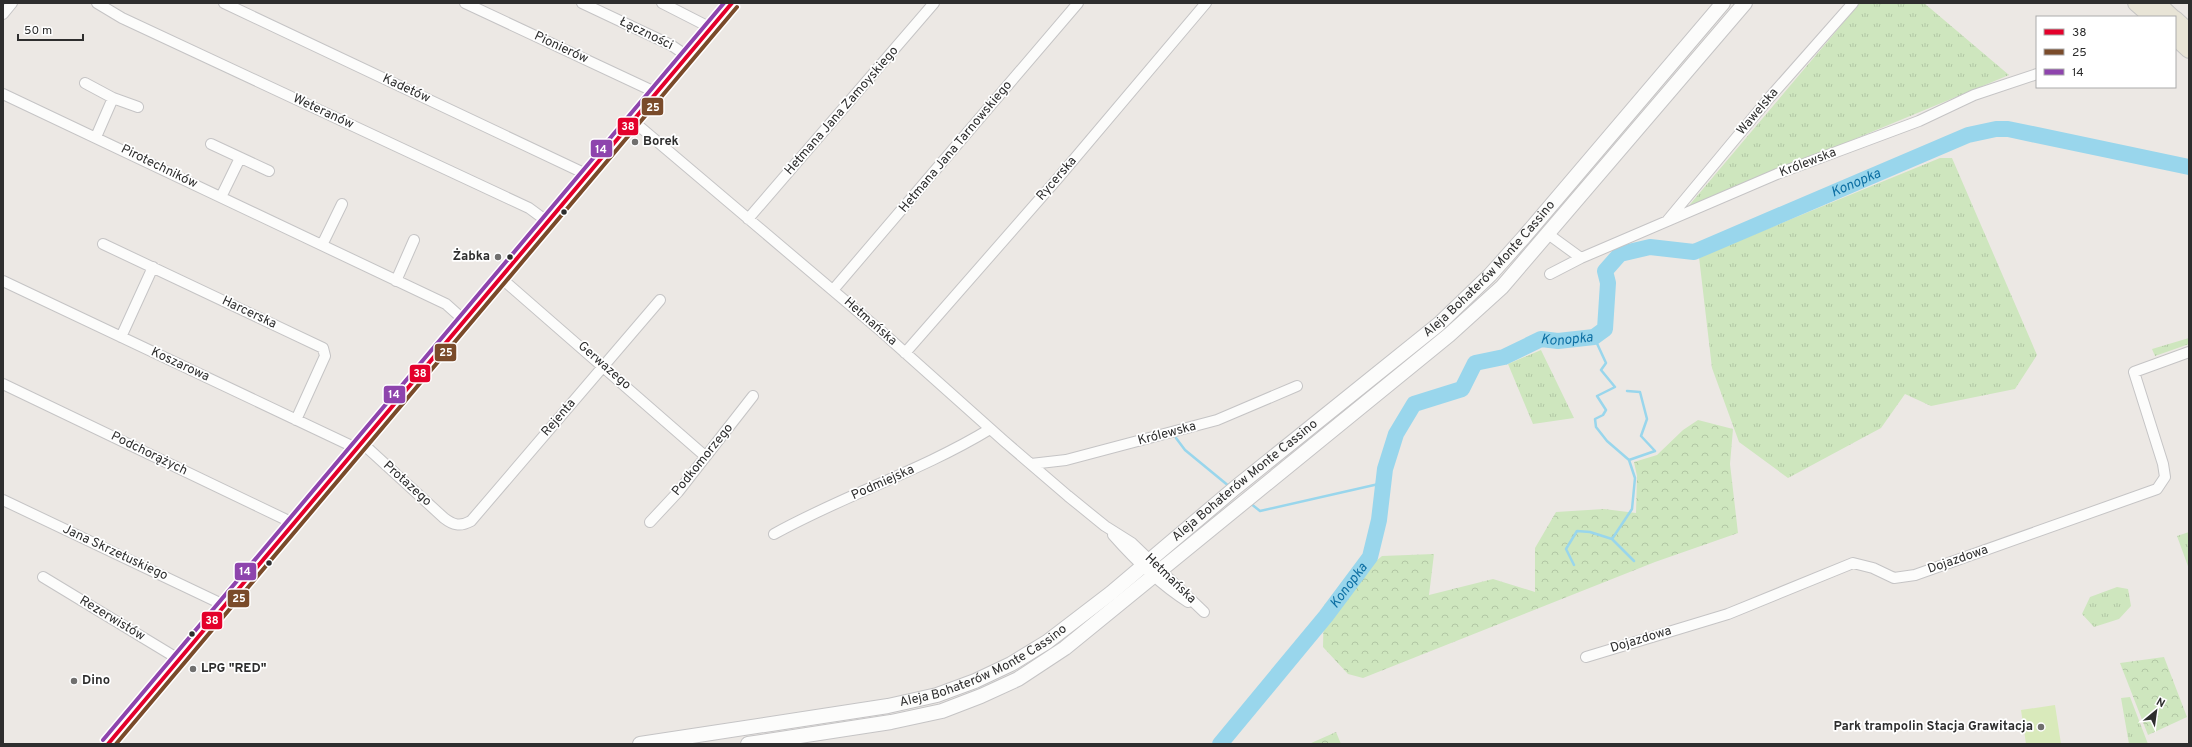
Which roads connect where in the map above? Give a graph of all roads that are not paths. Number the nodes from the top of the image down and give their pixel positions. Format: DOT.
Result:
graph roads {
  1 [pos="12,3"];
  2 [pos="96,3"];
  3 [pos="224,3"];
  4 [pos="465,3"];
  5 [pos="582,3"];
  6 [pos="662,3"];
  7 [pos="732,3"];
  8 [pos="934,3"];
  9 [pos="1078,3"];
  10 [pos="1206,3"];
  11 [pos="1723,3"];
  12 [pos="1745,3"];
  13 [pos="1853,3"];
  14 [pos="2136,3"];
  15 [pos="2162,13"];
  16 [pos="3,14"];
  17 [pos="2176,23"];
  18 [pos="711,28"];
  19 [pos="2189,32"];
  20 [pos="2176,38"];
  21 [pos="2189,50"];
  22 [pos="688,56"];
  23 [pos="2036,74"];
  24 [pos="85,83"];
  25 [pos="657,93"];
  26 [pos="3,94"];
  27 [pos="113,98"];
  28 [pos="138,108"];
  29 [pos="633,121"];
  30 [pos="96,136"];
  31 [pos="211,144"];
  32 [pos="240,158"];
  33 [pos="269,171"];
  34 [pos="588,175"];
  35 [pos="221,196"];
  36 [pos="342,204"];
  37 [pos="748,219"];
  38 [pos="548,222"];
  39 [pos="1665,223"];
  40 [pos="1548,234"];
  41 [pos="414,240"];
  42 [pos="103,244"];
  43 [pos="322,245"];
  44 [pos="1581,258"];
  45 [pos="153,268"];
  46 [pos="1550,274"];
  47 [pos="501,278"];
  48 [pos="3,281"];
  49 [pos="396,281"];
  50 [pos="833,290"];
  51 [pos="660,300"];
  52 [pos="465,321"];
  53 [pos="121,337"];
  54 [pos="2189,352"];
  55 [pos="905,353"];
  56 [pos="604,367"];
  57 [pos="3,384"];
  58 [pos="1297,386"];
  59 [pos="753,396"];
  60 [pos="296,420"];
  61 [pos="990,429"];
  62 [pos="360,446"];
  63 [pos="705,456"];
  64 [pos="1031,464"];
  65 [pos="3,500"];
  66 [pos="650,522"];
  67 [pos="294,524"];
  68 [pos="452,524"];
  69 [pos="774,534"];
  70 [pos="1146,563"];
  71 [pos="1157,573"];
  72 [pos="43,577"];
  73 [pos="226,606"];
  74 [pos="1586,657"];
  75 [pos="180,660"];
  76 [pos="108,744"];
  77 [pos="640,744"];
  78 [pos="748,744"];
  1 -- 16 [label="street"];
  2 -- 38 [label="street, Weteranów"];
  3 -- 34 [label="street, Kadetów"];
  4 -- 25 [label="street, Pionierów"];
  5 -- 22 [label="street, Łączności"];
  6 -- 18 [label="street"];
  7 -- 18 [label="street"];
  8 -- 37 [label="street, Hetmana Jana Zamoyskiego"];
  9 -- 50 [label="street, Hetmana Jana Tarnowskiego"];
  10 -- 55 [label="street, Rycerska"];
  11 -- 70 [label="main road, Aleja Bohaterów Monte Cassino"];
  12 -- 40 [label="main road, Aleja Bohaterów Monte Cassino"];
  13 -- 39 [label="street, Wawelska"];
  14 -- 15 [label="main road"];
  17 -- 19 [label="main road"];
  18 -- 22 [label="street"];
  20 -- 21 [label="main road"];
  22 -- 25 [label="street"];
  23 -- 39 [label="street, Królewska"];
  24 -- 27 [label="street"];
  25 -- 29 [label="street"];
  26 -- 30 [label="street, Pirotechników"];
  27 -- 28 [label="street"];
  27 -- 30 [label="street"];
  29 -- 34 [label="street"];
  29 -- 37 [label="street, Hetmańska"];
  30 -- 35 [label="street, Pirotechników"];
  31 -- 32 [label="street"];
  32 -- 33 [label="street"];
  32 -- 35 [label="street"];
  34 -- 38 [label="street"];
  35 -- 43 [label="street, Pirotechników"];
  36 -- 43 [label="street"];
  37 -- 50 [label="street, Hetmańska"];
  38 -- 47 [label="street"];
  39 -- 44 [label="street, Królewska"];
  40 -- 44 [label="street"];
  40 -- 71 [label="main road, Aleja Bohaterów Monte Cassino"];
  41 -- 49 [label="street"];
  42 -- 45 [label="street, Harcerska"];
  43 -- 49 [label="street, Pirotechników"];
  44 -- 46 [label="street, Królewska"];
  45 -- 53 [label="street"];
  45 -- 60 [label="street, Harcerska"];
  47 -- 52 [label="street"];
  47 -- 56 [label="street, Gerwazego"];
  48 -- 53 [label="street, Koszarowa"];
  49 -- 52 [label="street, Pirotechników"];
  50 -- 55 [label="street, Hetmańska"];
  51 -- 56 [label="street, Rejenta"];
  52 -- 62 [label="street"];
  53 -- 60 [label="street, Koszarowa"];
  54 -- 74 [label="street, Dojazdowa"];
  55 -- 61 [label="street, Hetmańska"];
  56 -- 63 [label="street, Gerwazego"];
  56 -- 68 [label="street, Rejenta"];
  57 -- 67 [label="street, Podchorążych"];
  58 -- 64 [label="street, Królewska"];
  59 -- 63 [label="street, Podkomorzego"];
  60 -- 62 [label="street, Koszarowa"];
  61 -- 64 [label="street, Hetmańska"];
  61 -- 69 [label="street, Podmiejska"];
  62 -- 67 [label="street"];
  62 -- 68 [label="street, Protazego"];
  63 -- 66 [label="street, Podkomorzego"];
  64 -- 70 [label="street, Hetmańska"];
  65 -- 73 [label="street, Jana Skrzetuskiego"];
  67 -- 73 [label="street"];
  70 -- 71 [label="street, Hetmańska"];
  70 -- 77 [label="main road, Aleja Bohaterów Monte Cassino"];
  71 -- 78 [label="main road, Aleja Bohaterów Monte Cassino"];
  72 -- 75 [label="street, Rezerwistów"];
  73 -- 75 [label="street"];
  75 -- 76 [label="street"];
}
